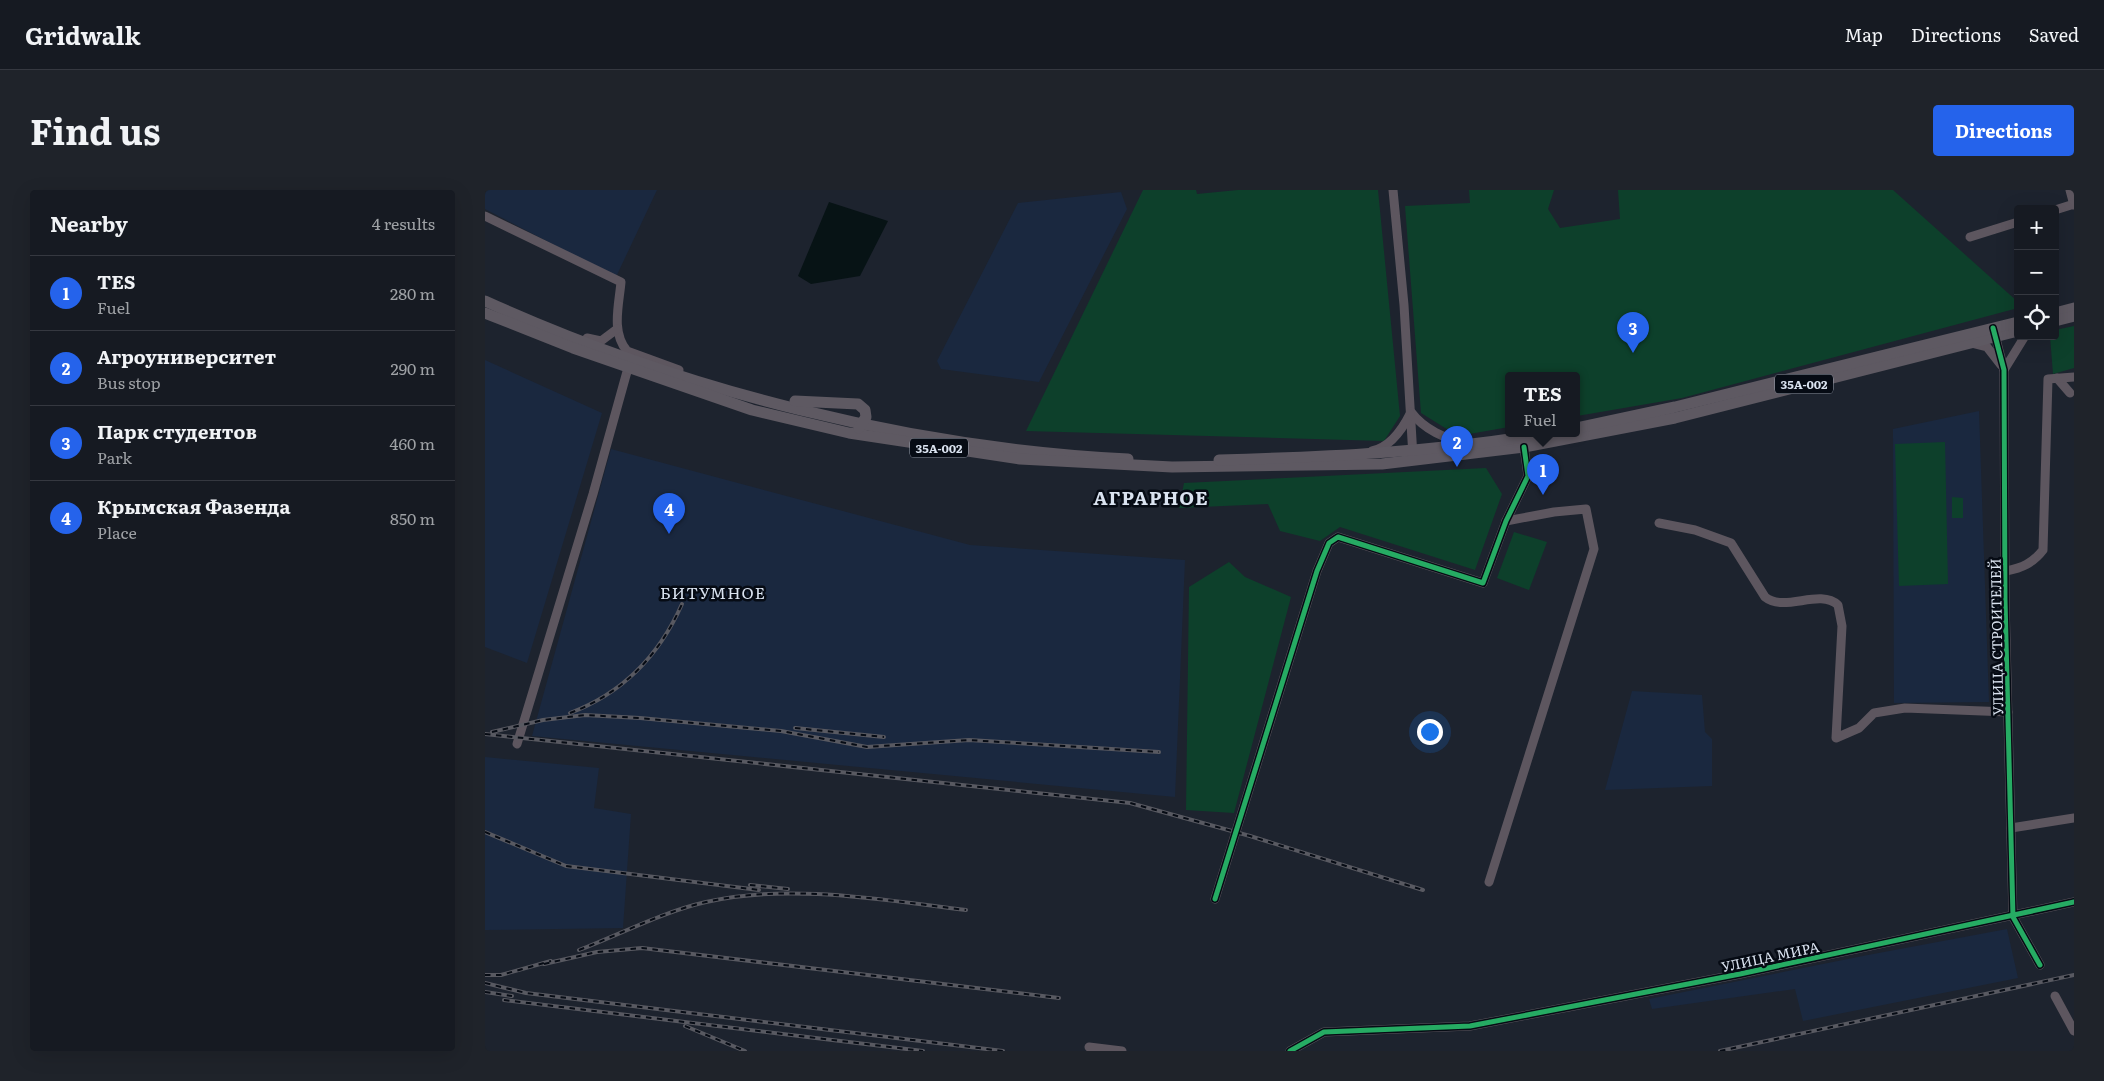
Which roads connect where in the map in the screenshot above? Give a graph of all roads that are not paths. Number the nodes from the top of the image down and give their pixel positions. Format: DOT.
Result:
graph roads {
  1 [pos="1393,190"];
  2 [pos="2070,190"];
  3 [pos="2074,205"];
  4 [pos="2059,209"];
  5 [pos="485,216"];
  6 [pos="2014,223"];
  7 [pos="1970,237"];
  8 [pos="485,301"];
  9 [pos="2074,308"];
  10 [pos="2059,312"];
  11 [pos="485,313"];
  12 [pos="515,314"];
  13 [pos="2074,316"];
  14 [pos="2059,320"];
  15 [pos="2014,324"];
  16 [pos="617,330"];
  17 [pos="2014,331"];
  18 [pos="1994,332"];
  19 [pos="2023,340"];
  20 [pos="1965,343"];
  21 [pos="628,368"];
  22 [pos="2004,370"];
  23 [pos="2074,377"];
  24 [pos="2053,379"];
  25 [pos="711,384"];
  26 [pos="2070,392"];
  27 [pos="755,398"];
  28 [pos="1411,412"];
  29 [pos="864,424"];
  30 [pos="1580,427"];
  31 [pos="849,433"];
  32 [pos="1580,436"];
  33 [pos="1521,437"];
  34 [pos="1577,437"];
  35 [pos="1487,442"];
  36 [pos="1525,447"];
  37 [pos="1358,455"];
  38 [pos="1413,456"];
  39 [pos="1506,521"];
  40 [pos="1659,523"];
  41 [pos="2006,571"];
  42 [pos="2008,712"];
  43 [pos="517,744"];
  44 [pos="2074,818"];
  45 [pos="2011,828"];
  46 [pos="1489,882"];
  47 [pos="1215,899"];
  48 [pos="2074,902"];
  49 [pos="2013,917"];
  50 [pos="2040,965"];
  51 [pos="2055,996"];
  52 [pos="2074,1031"];
  53 [pos="1089,1047"];
  54 [pos="1122,1051"];
  55 [pos="1290,1051"];
  1 -- 28 [label="street"];
  2 -- 3 [label="street"];
  3 -- 4 [label="street"];
  5 -- 16 [label="street"];
  6 -- 7 [label="street"];
  8 -- 12 [label="main road, 35А-002"];
  9 -- 10 [label="main road"];
  11 -- 21 [label="main road, 35А-002"];
  12 -- 16 [label="street"];
  12 -- 25 [label="main road, 35А-002"];
  13 -- 14 [label="main road"];
  15 -- 18 [label="main road, 35А-002"];
  16 -- 25 [label="street"];
  17 -- 18 [label="main road, 35А-002"];
  18 -- 20 [label="main road, 35А-002"];
  18 -- 22 [label="street, УЛИЦА СТРОИТЕЛЕЙ"];
  18 -- 30 [label="main road, 35А-002"];
  19 -- 22 [label="street"];
  20 -- 22 [label="street"];
  20 -- 32 [label="main road, 35А-002"];
  21 -- 31 [label="main road, 35А-002"];
  21 -- 43 [label="street"];
  22 -- 41 [label="street, УЛИЦА СТРОИТЕЛЕЙ"];
  23 -- 24 [label="street"];
  24 -- 26 [label="street"];
  24 -- 41 [label="street"];
  25 -- 27 [label="main road, 35А-002"];
  27 -- 29 [label="main road, 35А-002"];
  27 -- 29 [label="main road"];
  28 -- 35 [label="street"];
  28 -- 37 [label="street"];
  28 -- 38 [label="street"];
  29 -- 31 [label="main road"];
  29 -- 37 [label="main road, 35А-002"];
  31 -- 38 [label="main road, 35А-002"];
  33 -- 35 [label="main road, 35А-002"];
  34 -- 36 [label="main road, 35А-002"];
  35 -- 38 [label="main road, 35А-002"];
  36 -- 38 [label="main road, 35А-002"];
  36 -- 39 [label="street"];
  37 -- 38 [label="main road, 35А-002"];
  39 -- 46 [label="street"];
  39 -- 47 [label="street"];
  40 -- 42 [label="street"];
  41 -- 42 [label="street, УЛИЦА СТРОИТЕЛЕЙ"];
  42 -- 45 [label="street, УЛИЦА СТРОИТЕЛЕЙ"];
  44 -- 45 [label="street"];
  45 -- 49 [label="street, УЛИЦА СТРОИТЕЛЕЙ"];
  48 -- 49 [label="street, УЛИЦА МИРА"];
  49 -- 50 [label="street"];
  49 -- 55 [label="street, УЛИЦА МИРА"];
  51 -- 52 [label="street"];
  53 -- 54 [label="street"];
}
